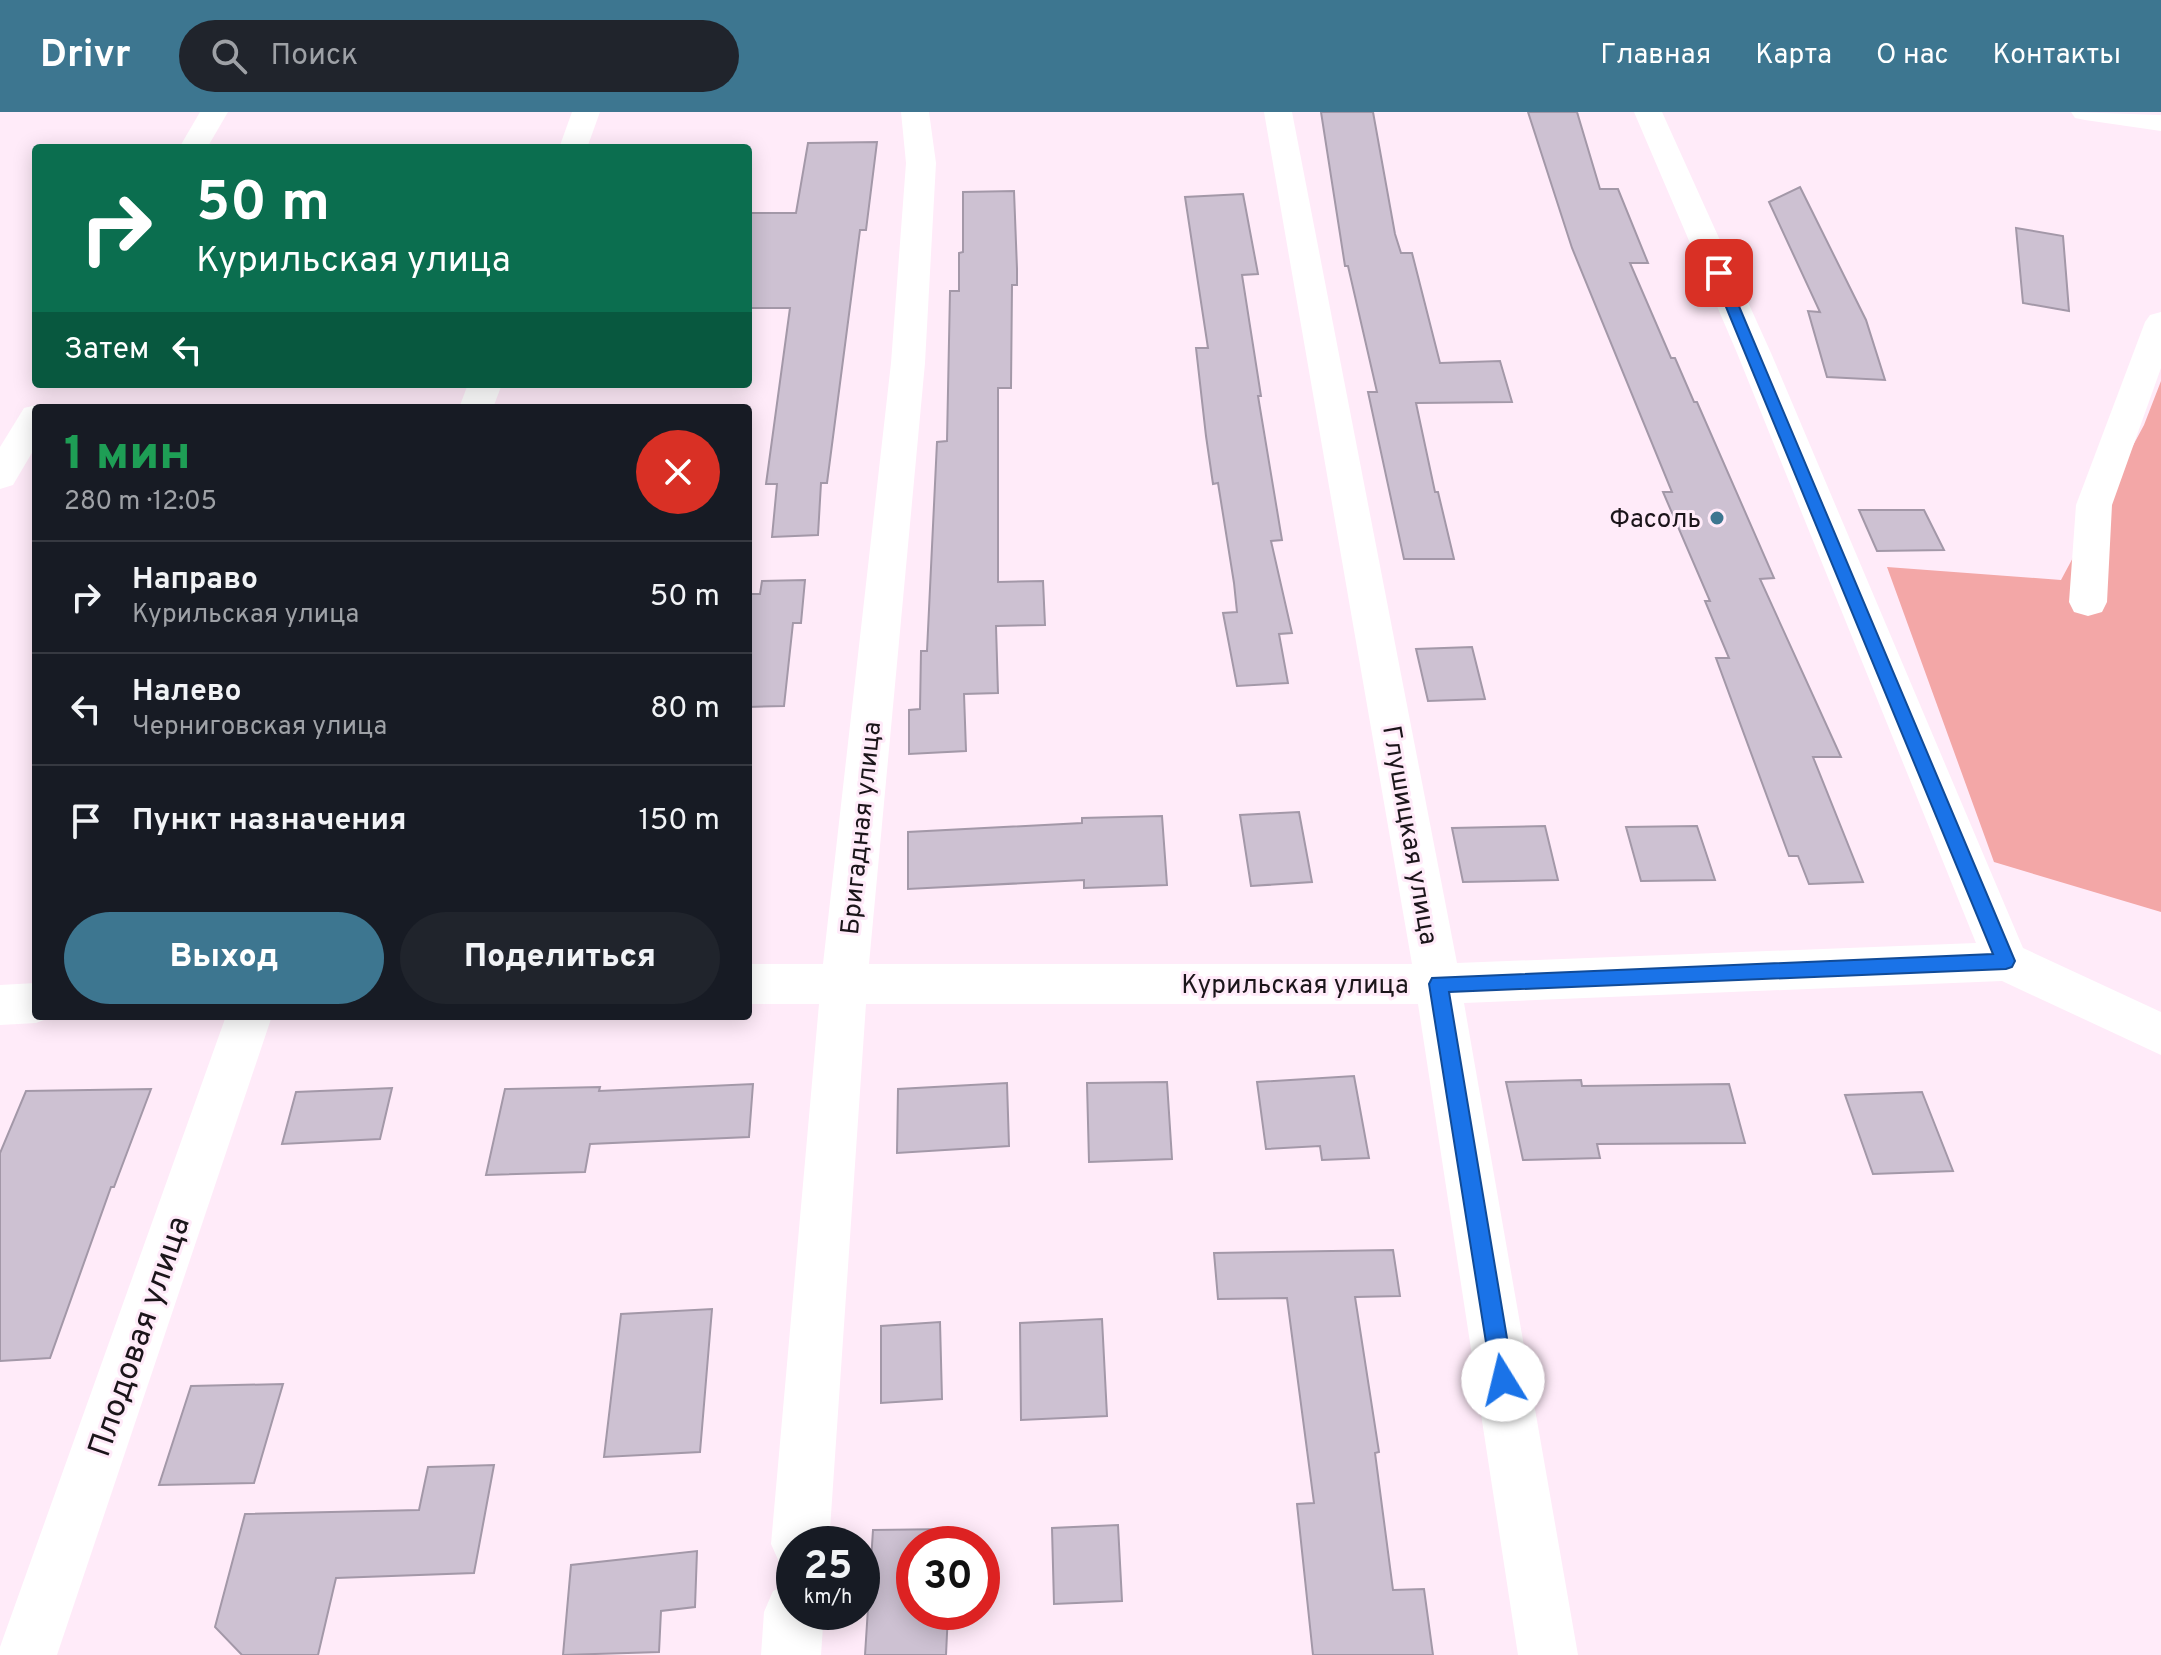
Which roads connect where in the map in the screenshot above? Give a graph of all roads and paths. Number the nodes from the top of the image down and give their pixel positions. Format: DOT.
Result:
graph roads {
  1 [pos="214,112"];
  2 [pos="586,112"];
  3 [pos="915,112"];
  4 [pos="1278,112"];
  5 [pos="1648,112"];
  6 [pos="2085,112"];
  7 [pos="2161,123"];
  8 [pos="195,144"];
  9 [pos="574,144"];
  10 [pos="2161,322"];
  11 [pos="32,423"];
  12 [pos="0,477"];
  13 [pos="2088,602"];
  14 [pos="2006,961"];
  15 [pos="844,983"];
  16 [pos="752,984"];
  17 [pos="1438,984"];
  18 [pos="32,1003"];
  19 [pos="0,1005"];
  20 [pos="248,1020"];
  21 [pos="2161,1034"];
  22 [pos="801,1526"];
  23 [pos="793,1630"];
  24 [pos="27,1655"];
  25 [pos="791,1655"];
  26 [pos="1548,1655"];
  1 -- 8 [label="street"];
  2 -- 9 [label="street"];
  3 -- 15 [label="street, Бригадная улица"];
  4 -- 17 [label="street, Глушицкая улица"];
  5 -- 14 [label="street"];
  6 -- 7 [label="street"];
  10 -- 13 [label="street"];
  11 -- 12 [label="street"];
  14 -- 17 [label="street, Курильская улица"];
  14 -- 21 [label="street, Курильская улица"];
  15 -- 16 [label="street, Курильская улица"];
  15 -- 17 [label="street, Курильская улица"];
  15 -- 22 [label="street, Бригадная улица"];
  17 -- 26 [label="street, Глушицкая улица"];
  18 -- 19 [label="street"];
  20 -- 24 [label="street, Плодовая улица"];
  23 -- 25 [label="street"];
}
